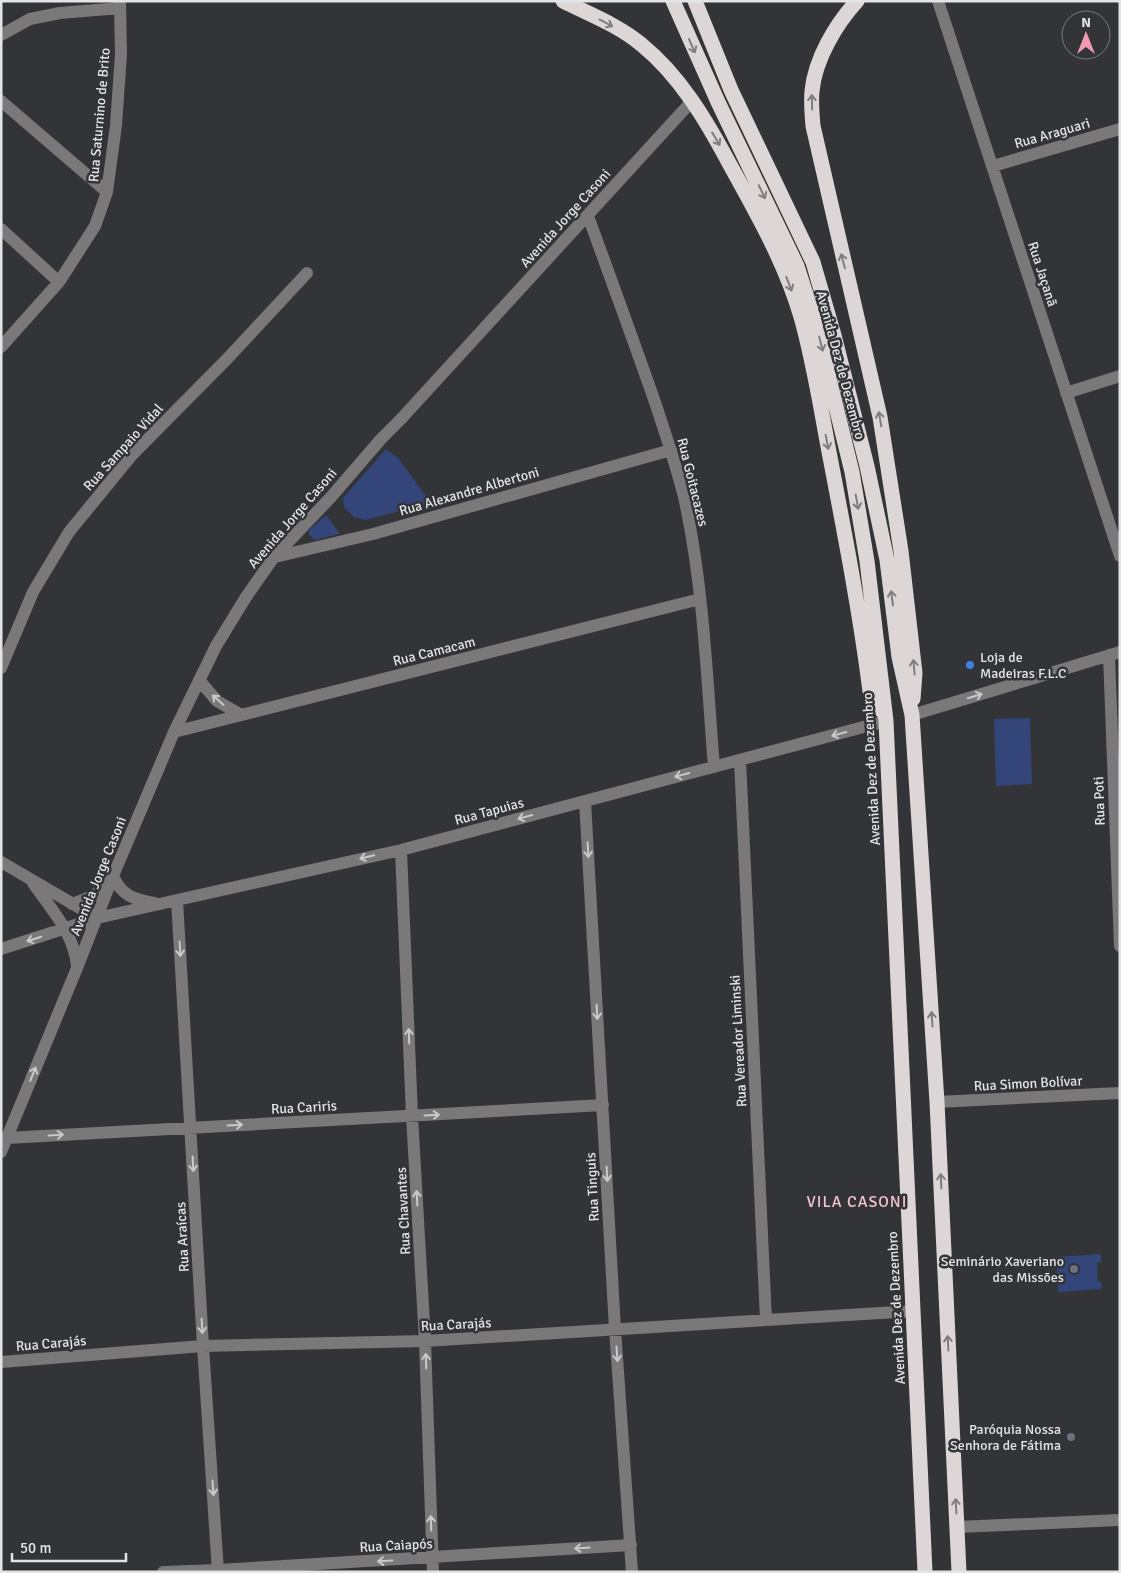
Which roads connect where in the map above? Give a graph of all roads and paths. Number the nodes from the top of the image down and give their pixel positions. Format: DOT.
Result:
graph roads {
  1 [pos="562,1"];
  2 [pos="672,1"];
  3 [pos="695,1"];
  4 [pos="857,1"];
  5 [pos="938,1"];
  6 [pos="120,5"];
  7 [pos="1,35"];
  8 [pos="1,101"];
  9 [pos="692,101"];
  10 [pos="1120,129"];
  11 [pos="993,166"];
  12 [pos="107,192"];
  13 [pos="588,216"];
  14 [pos="1,229"];
  15 [pos="307,273"];
  16 [pos="59,282"];
  17 [pos="1,347"];
  18 [pos="1120,376"];
  19 [pos="1066,393"];
  20 [pos="671,450"];
  21 [pos="1120,556"];
  22 [pos="274,557"];
  23 [pos="700,599"];
  24 [pos="1114,654"];
  25 [pos="1,668"];
  26 [pos="199,680"];
  27 [pos="241,715"];
  28 [pos="912,715"];
  29 [pos="886,719"];
  30 [pos="174,732"];
  31 [pos="740,760"];
  32 [pos="714,767"];
  33 [pos="586,801"];
  34 [pos="401,850"];
  35 [pos="1,862"];
  36 [pos="113,876"];
  37 [pos="30,879"];
  38 [pos="177,900"];
  39 [pos="72,904"];
  40 [pos="161,904"];
  41 [pos="97,918"];
  42 [pos="65,929"];
  43 [pos="1120,946"];
  44 [pos="1,950"];
  45 [pos="77,968"];
  46 [pos="1120,1093"];
  47 [pos="938,1102"];
  48 [pos="603,1105"];
  49 [pos="412,1116"];
  50 [pos="190,1128"];
  51 [pos="7,1138"];
  52 [pos="1,1152"];
  53 [pos="913,1311"];
  54 [pos="766,1320"];
  55 [pos="616,1329"];
  56 [pos="425,1342"];
  57 [pos="203,1346"];
  58 [pos="1,1362"];
  59 [pos="1120,1520"];
  60 [pos="956,1527"];
  61 [pos="631,1546"];
  62 [pos="432,1558"];
  63 [pos="218,1571"];
  64 [pos="163,1572"];
  65 [pos="433,1572"];
  66 [pos="632,1572"];
  67 [pos="925,1572"];
  68 [pos="959,1572"];
  1 -- 9 [label="highway, one-way"];
  2 -- 29 [label="highway, Avenida Dez de Dezembro, one-way"];
  28 -- 3 [label="highway, Avenida Dez de Dezembro, one-way"];
  28 -- 4 [label="highway, one-way"];
  5 -- 11 [label="street, Rua Jaçanã"];
  6 -- 7 [label="street"];
  6 -- 12 [label="street, Rua Saturnino de Brito"];
  8 -- 12 [label="street"];
  9 -- 13 [label="street, Avenida Jorge Casoni"];
  9 -- 29 [label="highway, one-way"];
  10 -- 11 [label="street, Rua Araguari"];
  11 -- 19 [label="street, Rua Jaçanã"];
  12 -- 16 [label="street, Rua Saturnino de Brito"];
  13 -- 20 [label="street, Rua Goitacazes"];
  13 -- 22 [label="street, Avenida Jorge Casoni"];
  14 -- 16 [label="street"];
  15 -- 25 [label="street, Rua Sampaio Vidal"];
  16 -- 17 [label="street, Rua Saturnino de Brito"];
  18 -- 19 [label="street"];
  19 -- 21 [label="street, Rua Jaçanã"];
  20 -- 22 [label="street, Rua Alexandre Albertoni"];
  20 -- 23 [label="street, Rua Goitacazes"];
  22 -- 26 [label="street, Avenida Jorge Casoni"];
  23 -- 27 [label="street, Rua Camacam"];
  23 -- 32 [label="street, Rua Goitacazes"];
  28 -- 24 [label="street, one-way"];
  24 -- 43 [label="street, Rua Poti"];
  27 -- 26 [label="street, one-way"];
  26 -- 30 [label="street, Avenida Jorge Casoni"];
  27 -- 30 [label="street, Rua Camacam"];
  47 -- 28 [label="highway, Avenida Dez de Dezembro, one-way"];
  29 -- 31 [label="street, Rua Tapuias, one-way"];
  29 -- 53 [label="highway, Avenida Dez de Dezembro"];
  30 -- 36 [label="street, Avenida Jorge Casoni"];
  31 -- 32 [label="street, Rua Tapuias"];
  31 -- 54 [label="street, Rua Vereador Liminski"];
  32 -- 33 [label="street, Rua Tapuias, one-way"];
  33 -- 34 [label="street, Rua Tapuias, one-way"];
  33 -- 48 [label="street, Rua Tinguis, one-way"];
  34 -- 38 [label="street, Rua Tapuias, one-way"];
  49 -- 34 [label="street, Rua Chavantes, one-way"];
  35 -- 37 [label="street"];
  36 -- 39 [label="street"];
  36 -- 40 [label="street"];
  36 -- 41 [label="street, Avenida Jorge Casoni"];
  37 -- 39 [label="street"];
  37 -- 42 [label="street"];
  38 -- 40 [label="street, Rua Tapuias"];
  38 -- 50 [label="street, Rua Araícas, one-way"];
  39 -- 41 [label="street"];
  40 -- 41 [label="street, Rua Tapuias"];
  41 -- 42 [label="street, Rua Tapuias"];
  41 -- 45 [label="street, Avenida Jorge Casoni"];
  42 -- 44 [label="street, Rua Tapuias, one-way"];
  42 -- 45 [label="street"];
  51 -- 45 [label="street, Avenida Jorge Casoni, one-way"];
  46 -- 47 [label="street, Rua Simon Bolívar"];
  60 -- 47 [label="highway, Avenida Dez de Dezembro, one-way"];
  49 -- 48 [label="street, Rua Cariris, one-way"];
  48 -- 55 [label="street, Rua Tinguis, one-way"];
  50 -- 49 [label="street, Rua Cariris, one-way"];
  56 -- 49 [label="street, Rua Chavantes, one-way"];
  51 -- 50 [label="street, Rua Cariris, one-way"];
  50 -- 57 [label="street, Rua Araícas, one-way"];
  51 -- 52 [label="street, Avenida Jorge Casoni"];
  53 -- 54 [label="street, Rua Carajás"];
  53 -- 67 [label="highway, Avenida Dez de Dezembro"];
  54 -- 55 [label="street, Rua Carajás"];
  55 -- 56 [label="street, Rua Carajás"];
  55 -- 61 [label="street, Rua Tinguis, one-way"];
  56 -- 57 [label="street, Rua Carajás"];
  62 -- 56 [label="street, Rua Chavantes, one-way"];
  57 -- 58 [label="street, Rua Carajás"];
  57 -- 63 [label="street, Rua Araícas, one-way"];
  59 -- 60 [label="street"];
  60 -- 68 [label="highway, Avenida Dez de Dezembro"];
  61 -- 62 [label="street, Rua Caiapós, one-way"];
  61 -- 66 [label="street, Rua Tinguis"];
  62 -- 63 [label="street, Rua Caiapós, one-way"];
  62 -- 65 [label="street, Rua Chavantes"];
  63 -- 64 [label="street, Rua Caiapós"];
}
